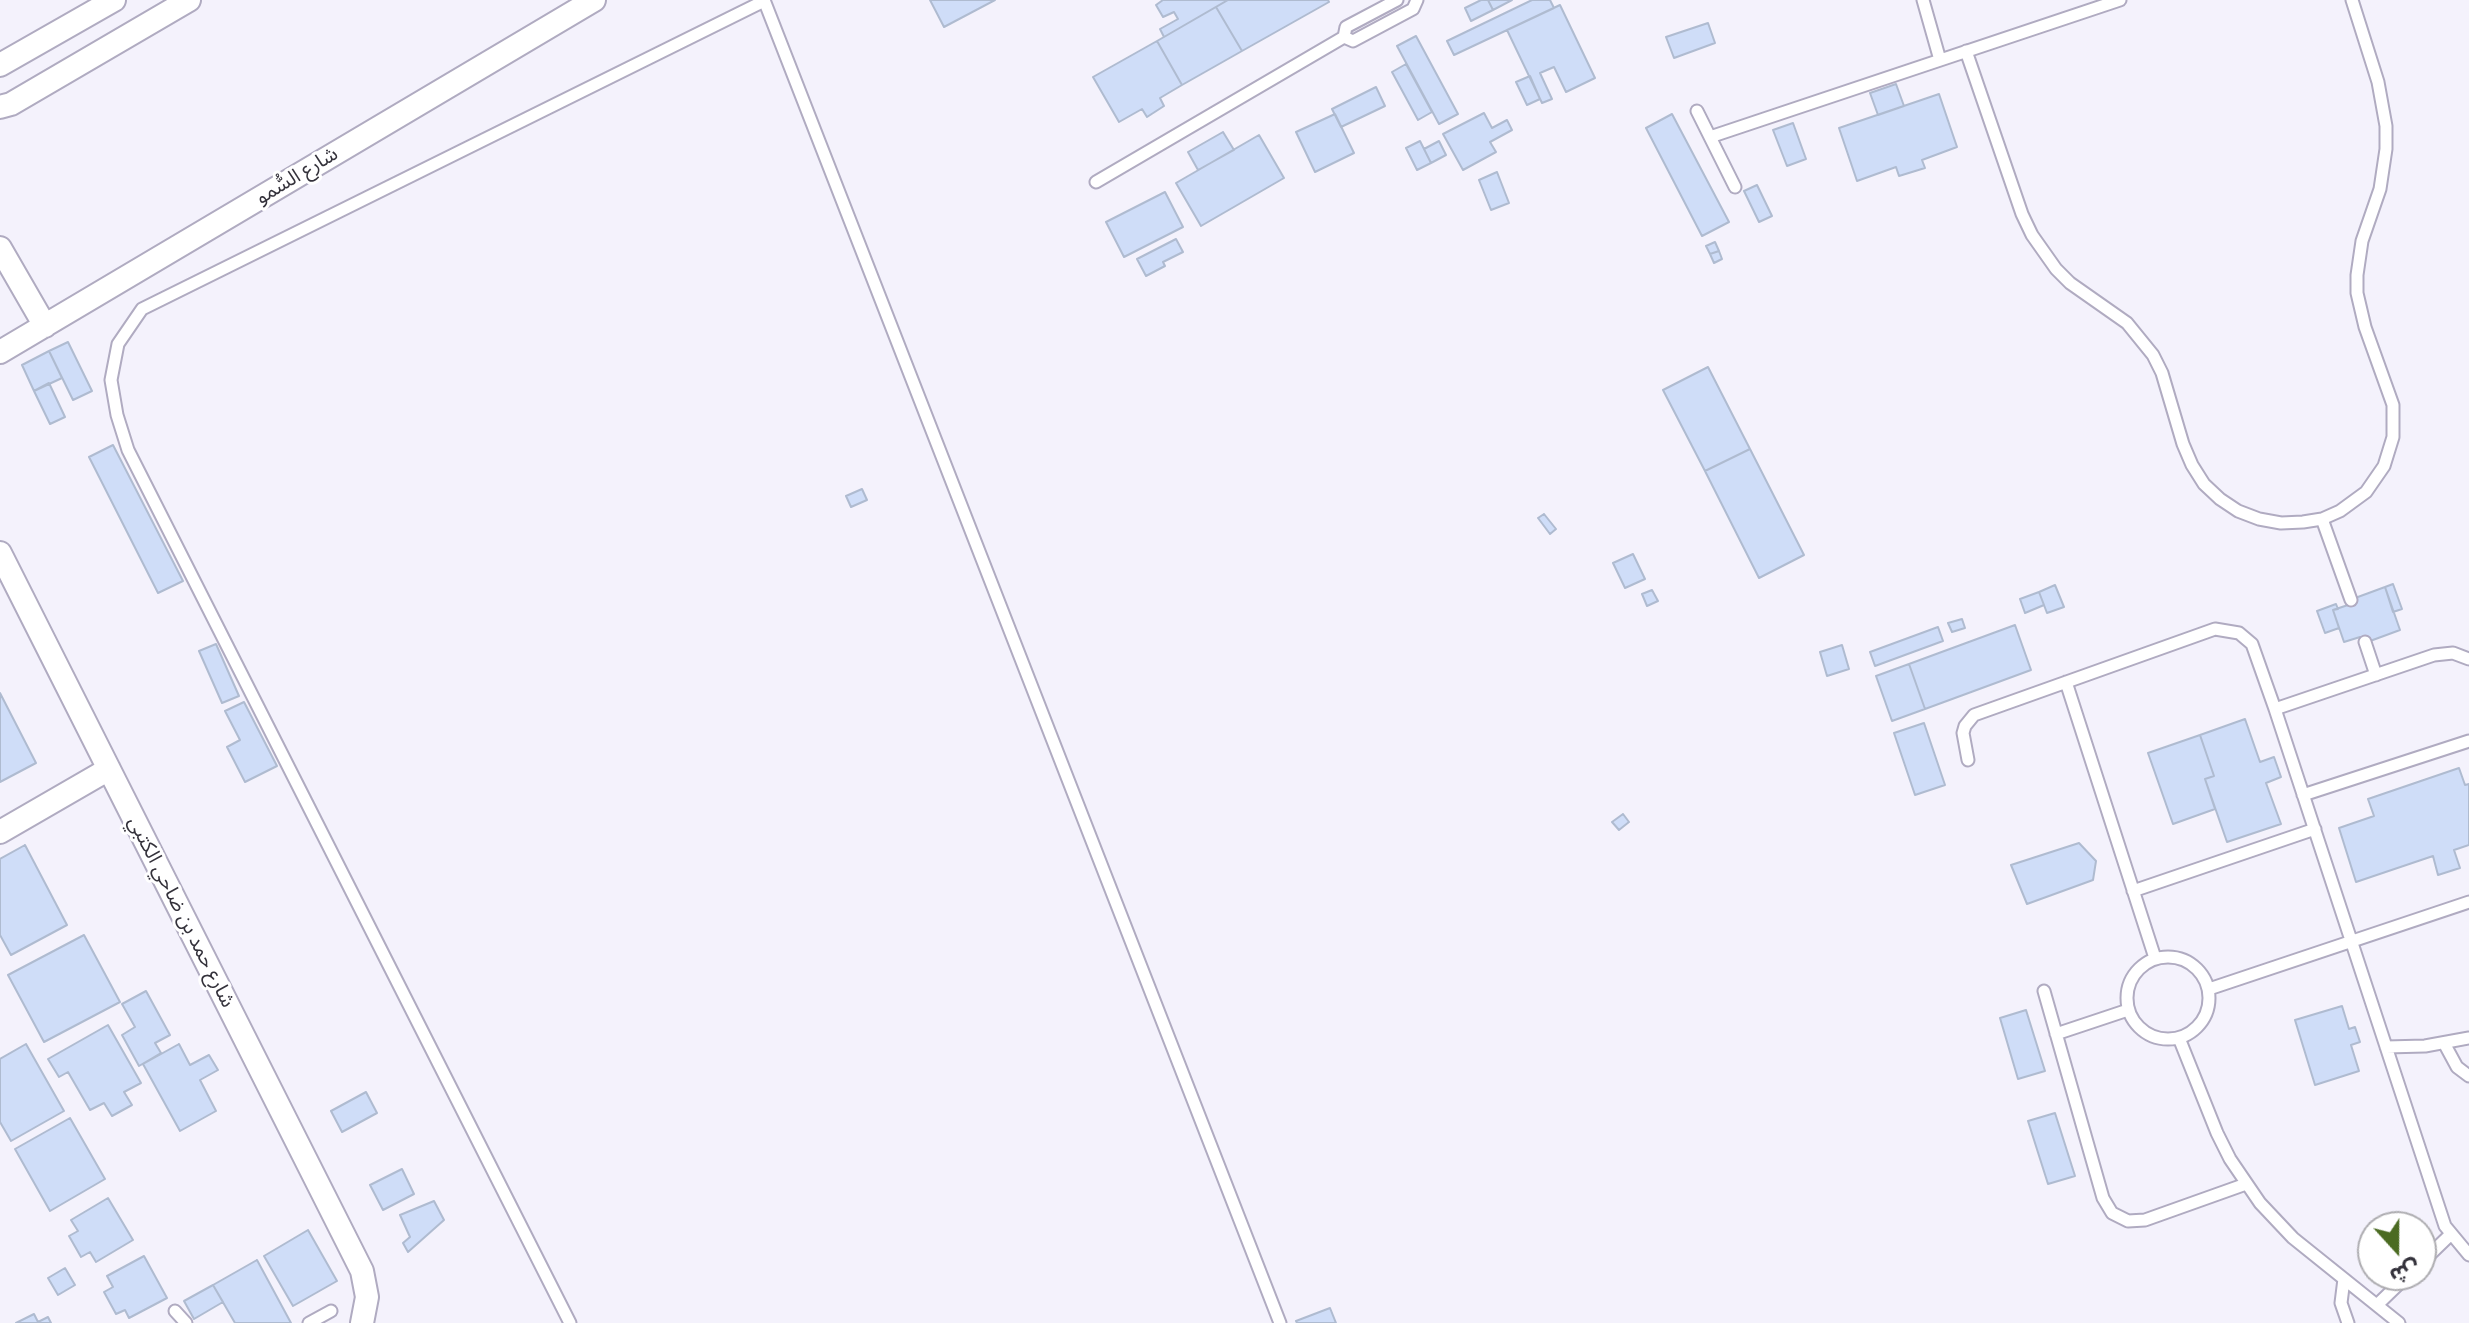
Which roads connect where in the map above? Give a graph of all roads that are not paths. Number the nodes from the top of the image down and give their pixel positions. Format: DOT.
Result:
graph roads {
  1 [pos="114,0"];
  2 [pos="189,0"];
  3 [pos="594,0"];
  4 [pos="1397,0"];
  5 [pos="1417,0"];
  6 [pos="1923,0"];
  7 [pos="2120,0"];
  8 [pos="2352,0"];
  9 [pos="764,1"];
  10 [pos="1344,37"];
  11 [pos="1966,51"];
  12 [pos="1940,60"];
  13 [pos="0,65"];
  14 [pos="0,107"];
  15 [pos="1697,111"];
  16 [pos="1710,137"];
  17 [pos="1096,182"];
  18 [pos="1735,187"];
  19 [pos="0,248"];
  20 [pos="45,326"];
  21 [pos="0,352"];
  22 [pos="2322,519"];
  23 [pos="0,553"];
  24 [pos="2351,600"];
  25 [pos="2365,642"];
  26 [pos="2469,659"];
  27 [pos="2376,675"];
  28 [pos="2066,682"];
  29 [pos="2275,709"];
  30 [pos="2469,741"];
  31 [pos="1968,760"];
  32 [pos="109,769"];
  33 [pos="2303,795"];
  34 [pos="2315,829"];
  35 [pos="0,832"];
  36 [pos="2133,891"];
  37 [pos="2469,902"];
  38 [pos="2351,941"];
  39 [pos="2155,958"];
  40 [pos="2209,989"];
  41 [pos="2044,991"];
  42 [pos="2128,1010"];
  43 [pos="2056,1034"];
  44 [pos="2179,1038"];
  45 [pos="2469,1038"];
  46 [pos="2444,1043"];
  47 [pos="2386,1047"];
  48 [pos="2469,1076"];
  49 [pos="2246,1184"];
  50 [pos="2450,1235"];
  51 [pos="2437,1248"];
  52 [pos="2469,1255"];
  53 [pos="362,1271"];
  54 [pos="2344,1279"];
  55 [pos="2391,1291"];
  56 [pos="2377,1305"];
  57 [pos="175,1311"];
  58 [pos="331,1311"];
  59 [pos="186,1323"];
  60 [pos="309,1323"];
  61 [pos="362,1323"];
  62 [pos="374,1323"];
  63 [pos="570,1323"];
  64 [pos="1280,1323"];
  65 [pos="2348,1323"];
  66 [pos="2399,1323"];
  1 -- 13 [label="street"];
  2 -- 14 [label="street"];
  3 -- 20 [label="street, شارع السُّمو"];
  4 -- 10 [label="lane"];
  5 -- 10 [label="lane"];
  6 -- 12 [label="lane"];
  7 -- 11 [label="lane"];
  8 -- 22 [label="lane"];
  9 -- 63 [label="lane"];
  9 -- 64 [label="lane"];
  10 -- 17 [label="lane"];
  11 -- 12 [label="lane"];
  11 -- 22 [label="lane"];
  12 -- 16 [label="lane"];
  15 -- 16 [label="lane"];
  16 -- 18 [label="lane"];
  19 -- 20 [label="street"];
  20 -- 21 [label="street, شارع السُّمو"];
  22 -- 24 [label="lane"];
  23 -- 32 [label="street, شارع حمد بن ضاحي الكتبي"];
  25 -- 27 [label="lane"];
  26 -- 27 [label="lane"];
  27 -- 29 [label="lane"];
  28 -- 29 [label="lane"];
  28 -- 31 [label="lane"];
  28 -- 36 [label="lane"];
  29 -- 33 [label="lane"];
  30 -- 33 [label="lane"];
  32 -- 35 [label="street"];
  32 -- 53 [label="street, شارع حمد بن ضاحي الكتبي"];
  33 -- 34 [label="lane"];
  34 -- 36 [label="lane"];
  34 -- 38 [label="lane"];
  36 -- 39 [label="lane"];
  37 -- 38 [label="lane"];
  38 -- 40 [label="lane"];
  38 -- 47 [label="lane"];
  39 -- 40 [label="lane"];
  39 -- 42 [label="lane"];
  40 -- 44 [label="lane"];
  41 -- 43 [label="lane"];
  42 -- 43 [label="lane"];
  42 -- 44 [label="lane"];
  43 -- 49 [label="lane"];
  44 -- 49 [label="lane"];
  45 -- 46 [label="lane"];
  46 -- 47 [label="lane"];
  46 -- 48 [label="lane"];
  47 -- 50 [label="lane"];
  49 -- 54 [label="lane"];
  50 -- 51 [label="lane"];
  50 -- 52 [label="lane"];
  53 -- 61 [label="street, شارع حمد بن ضاحي الكتبي"];
  53 -- 62 [label="street, شارع حمد بن ضاحي الكتبي"];
  54 -- 56 [label="lane"];
  54 -- 65 [label="lane"];
  55 -- 56 [label="lane"];
  56 -- 66 [label="lane"];
  57 -- 59 [label="lane"];
  58 -- 60 [label="lane"];
}
